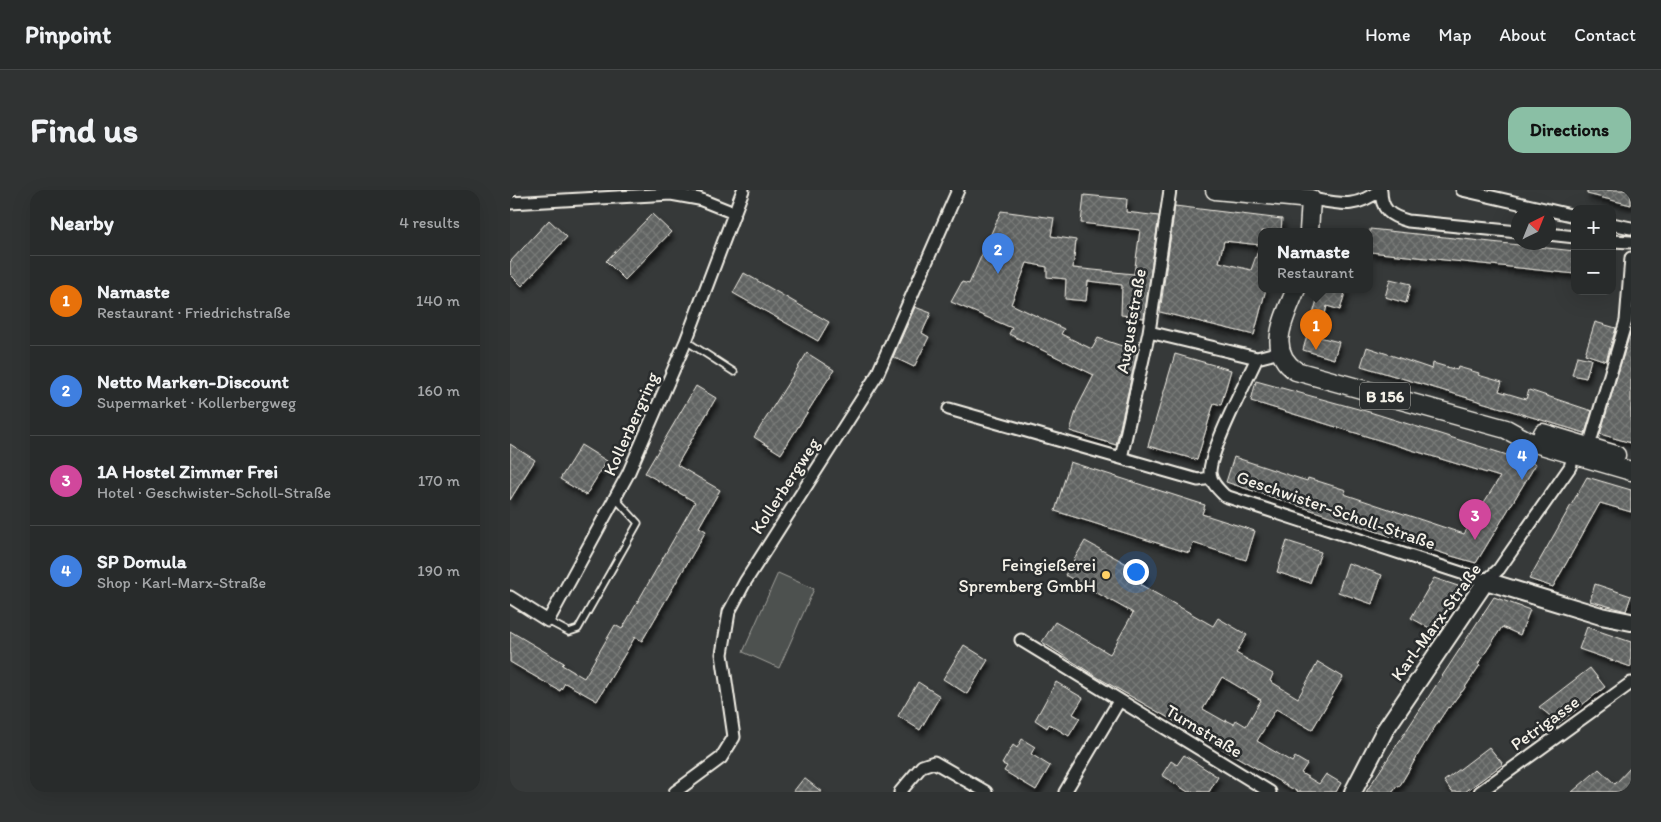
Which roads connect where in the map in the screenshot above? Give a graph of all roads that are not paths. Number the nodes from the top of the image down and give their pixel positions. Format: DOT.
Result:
graph roads {
  1 [pos="744,190"];
  2 [pos="958,190"];
  3 [pos="1170,190"];
  4 [pos="1215,190"];
  5 [pos="1381,190"];
  6 [pos="1462,190"];
  7 [pos="1312,194"];
  8 [pos="510,203"];
  9 [pos="734,214"];
  10 [pos="1571,215"];
  11 [pos="1616,225"];
  12 [pos="1309,228"];
  13 [pos="1631,228"];
  14 [pos="1511,231"];
  15 [pos="1556,235"];
  16 [pos="1571,237"];
  17 [pos="1616,240"];
  18 [pos="1631,242"];
  19 [pos="1631,258"];
  20 [pos="1294,293"];
  21 [pos="1149,332"];
  22 [pos="686,341"];
  23 [pos="1280,352"];
  24 [pos="1257,358"];
  25 [pos="734,372"];
  26 [pos="949,409"];
  27 [pos="1581,450"];
  28 [pos="1122,458"];
  29 [pos="1631,459"];
  30 [pos="1631,472"];
  31 [pos="1211,478"];
  32 [pos="616,499"];
  33 [pos="1486,582"];
  34 [pos="510,597"];
  35 [pos="1601,616"];
  36 [pos="548,621"];
  37 [pos="1631,622"];
  38 [pos="1631,632"];
  39 [pos="1021,640"];
  40 [pos="1631,683"];
  41 [pos="1119,701"];
  42 [pos="675,792"];
  43 [pos="900,792"];
  44 [pos="986,792"];
  45 [pos="1065,792"];
  46 [pos="1270,792"];
  47 [pos="1353,792"];
  48 [pos="1480,792"];
  1 -- 9 [label="street, Kollerbergring"];
  2 -- 42 [label="street, Kollerbergweg"];
  3 -- 21 [label="street, Auguststraße"];
  4 -- 7 [label="main road"];
  5 -- 7 [label="street"];
  5 -- 14 [label="street"];
  6 -- 10 [label="street"];
  7 -- 12 [label="main road"];
  8 -- 9 [label="street"];
  9 -- 22 [label="street, Kollerbergring"];
  11 -- 13 [label="street"];
  15 -- 16 [label="street"];
  17 -- 18 [label="street"];
  19 -- 27 [label="street, Karl-Marx-Straße"];
  20 -- 23 [label="main road"];
  21 -- 24 [label="street"];
  21 -- 28 [label="street, Auguststraße"];
  22 -- 25 [label="lane"];
  22 -- 32 [label="street, Kollerbergring"];
  23 -- 24 [label="street"];
  23 -- 27 [label="main road, B 156"];
  24 -- 31 [label="street"];
  26 -- 28 [label="street, Geschwister-Scholl-Straße"];
  27 -- 29 [label="main road, B 156"];
  27 -- 30 [label="main road, B 156"];
  27 -- 33 [label="street, Karl-Marx-Straße"];
  28 -- 31 [label="street, Geschwister-Scholl-Straße"];
  31 -- 33 [label="street, Geschwister-Scholl-Straße"];
  32 -- 36 [label="street, Kollerbergring"];
  32 -- 36 [label="lane"];
  33 -- 35 [label="main road, Geschwister-Scholl-Straße"];
  33 -- 47 [label="main road, Karl-Marx-Straße"];
  34 -- 36 [label="street"];
  35 -- 37 [label="main road, Geschwister-Scholl-Straße"];
  35 -- 38 [label="main road, Geschwister-Scholl-Straße"];
  39 -- 41 [label="street, Turnstraße"];
  40 -- 48 [label="street, Petrigasse"];
  41 -- 45 [label="street"];
  41 -- 46 [label="street, Turnstraße"];
  43 -- 44 [label="street"];
}
